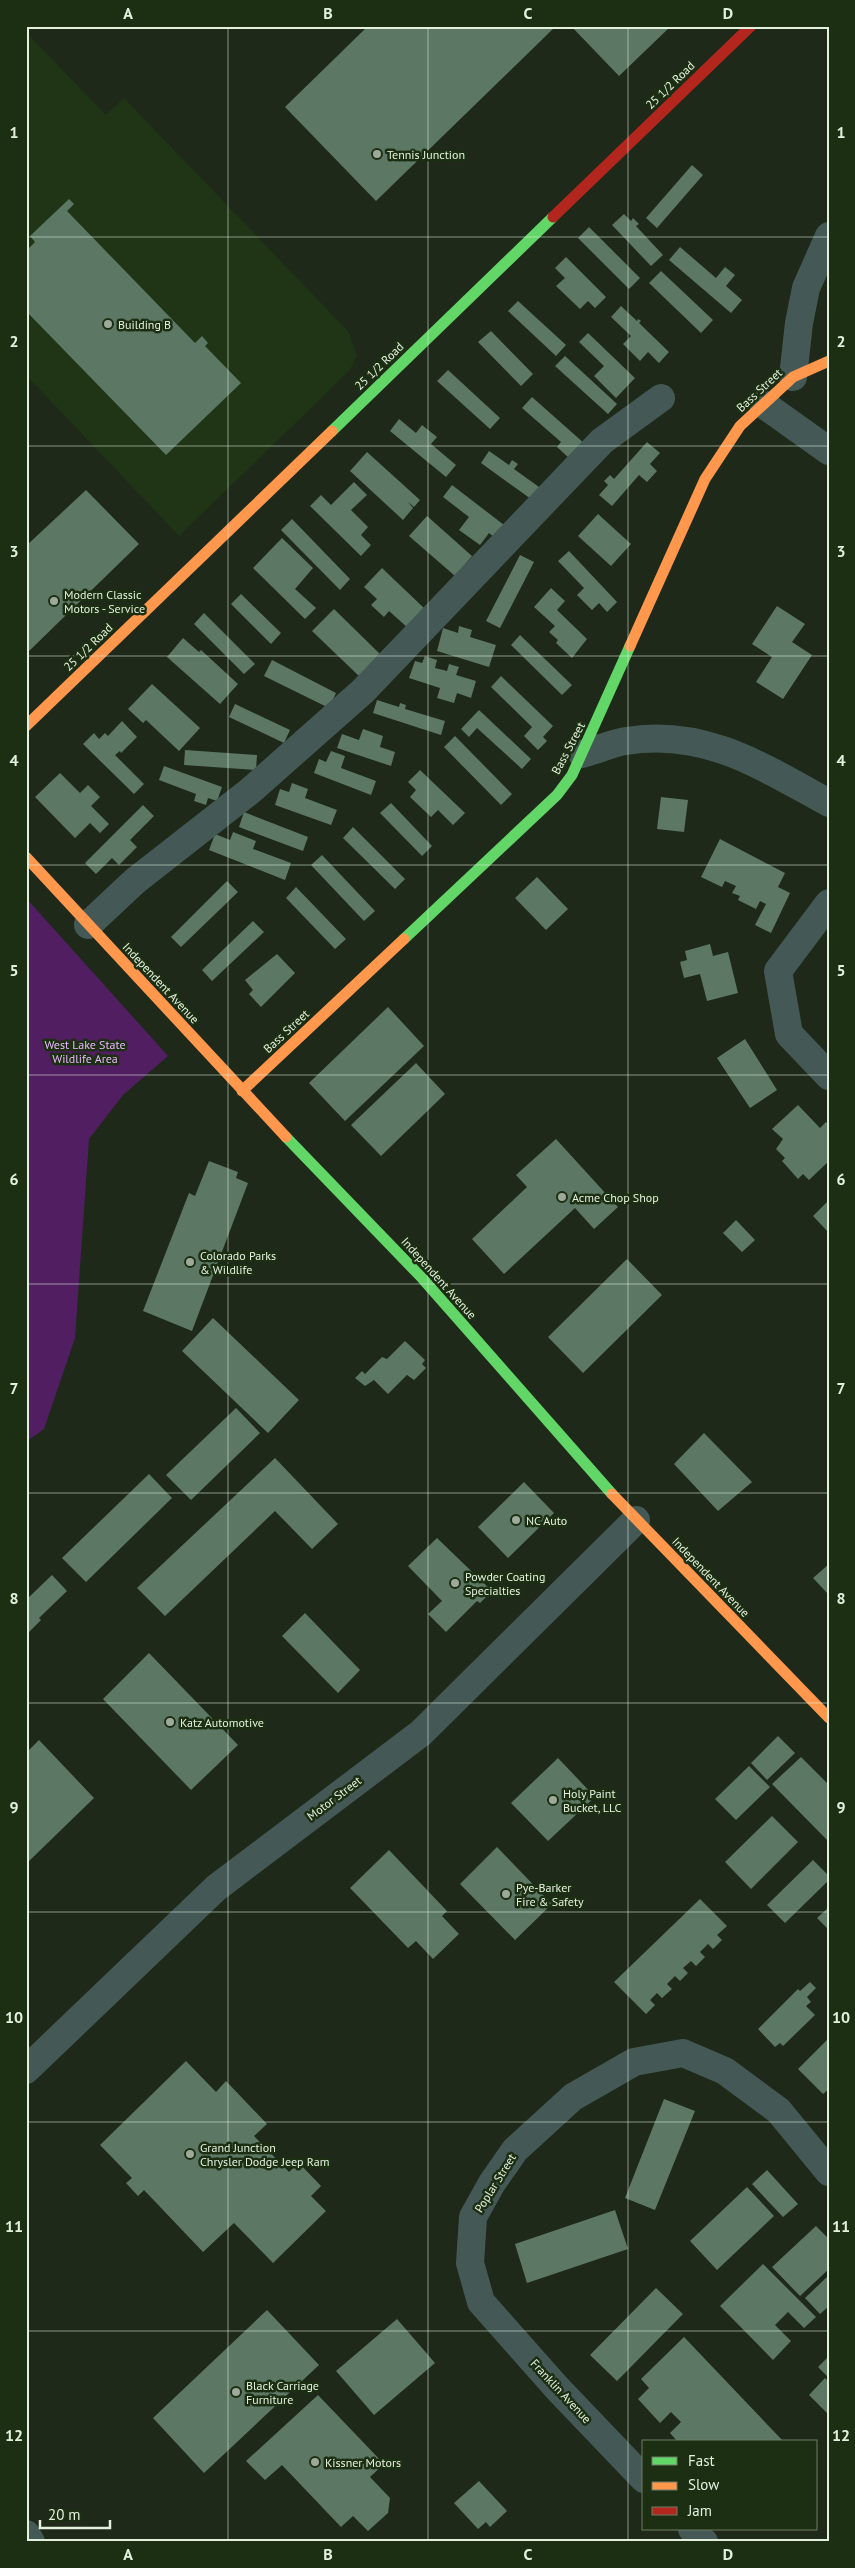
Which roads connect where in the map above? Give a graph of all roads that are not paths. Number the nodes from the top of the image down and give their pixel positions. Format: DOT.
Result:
graph roads {
  1 [pos="751,26"];
  2 [pos="829,236"];
  3 [pos="829,361"];
  4 [pos="793,377"];
  5 [pos="661,398"];
  6 [pos="763,404"];
  7 [pos="829,451"];
  8 [pos="26,726"];
  9 [pos="582,754"];
  10 [pos="829,802"];
  11 [pos="26,858"];
  12 [pos="829,903"];
  13 [pos="88,925"];
  14 [pos="829,1076"];
  15 [pos="242,1091"];
  16 [pos="636,1520"];
  17 [pos="829,1718"];
  18 [pos="26,2070"];
  19 [pos="829,2172"];
  20 [pos="481,2302"];
  21 [pos="642,2477"];
  22 [pos="693,2530"];
  23 [pos="26,2534"];
  24 [pos="31,2542"];
  25 [pos="704,2542"];
  1 -- 8 [label="street, 25 1/2 Road"];
  2 -- 4 [label="street"];
  3 -- 4 [label="street, Bass Street"];
  4 -- 6 [label="street, Bass Street"];
  5 -- 13 [label="street"];
  6 -- 7 [label="street"];
  6 -- 9 [label="street, Bass Street"];
  9 -- 10 [label="street"];
  9 -- 15 [label="street, Bass Street"];
  11 -- 13 [label="street, Independent Avenue"];
  12 -- 14 [label="street"];
  13 -- 15 [label="street, Independent Avenue"];
  15 -- 16 [label="street, Independent Avenue"];
  16 -- 17 [label="street, Independent Avenue"];
  16 -- 18 [label="street, Motor Street"];
  19 -- 20 [label="street, Poplar Street"];
  20 -- 21 [label="street, Franklin Avenue"];
  22 -- 25 [label="street"];
  23 -- 24 [label="street"];
}
